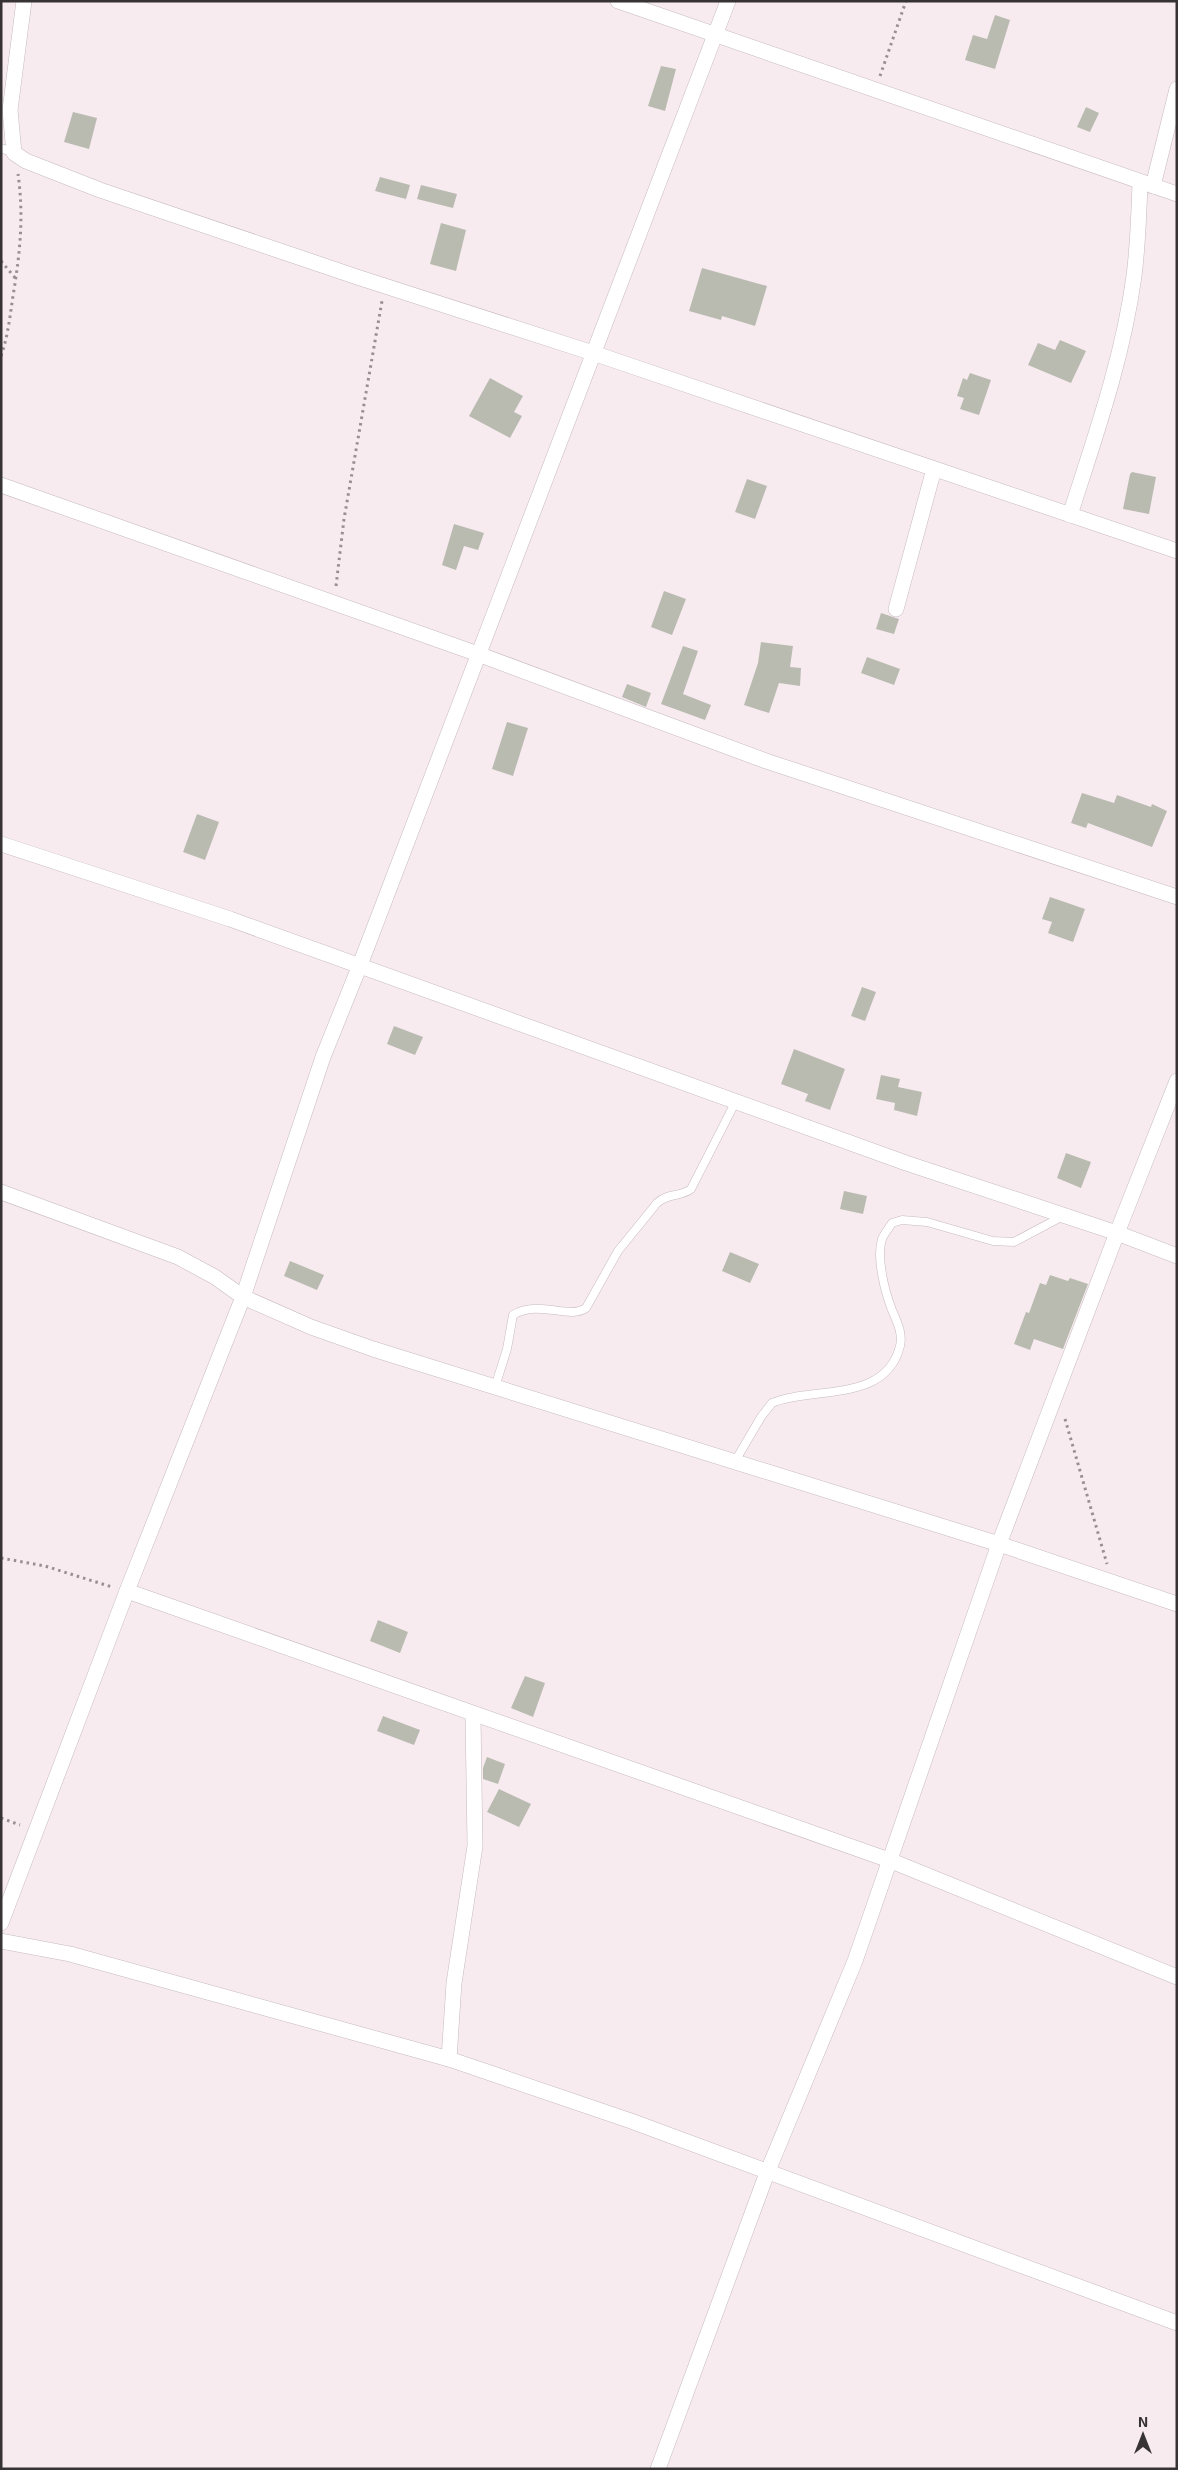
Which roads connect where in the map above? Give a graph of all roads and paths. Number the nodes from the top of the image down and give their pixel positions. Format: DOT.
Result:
graph roads {
  1 [pos="24,1"];
  2 [pos="618,1"];
  3 [pos="728,1"];
  4 [pos="906,1"];
  5 [pos="717,35"];
  6 [pos="1177,89"];
  7 [pos="876,90"];
  8 [pos="8,150"];
  9 [pos="1146,184"];
  10 [pos="1177,194"];
  11 [pos="1,261"];
  12 [pos="16,279"];
  13 [pos="385,286"];
  14 [pos="593,353"];
  15 [pos="1,356"];
  16 [pos="934,469"];
  17 [pos="1,485"];
  18 [pos="1070,515"];
  19 [pos="1177,551"];
  20 [pos="334,604"];
  21 [pos="896,609"];
  22 [pos="478,654"];
  23 [pos="1,844"];
  24 [pos="1177,896"];
  25 [pos="360,966"];
  26 [pos="1177,1081"];
  27 [pos="736,1101"];
  28 [pos="1,1192"];
  29 [pos="1064,1215"];
  30 [pos="1117,1233"];
  31 [pos="1177,1256"];
  32 [pos="243,1297"];
  33 [pos="495,1387"];
  34 [pos="1065,1418"];
  35 [pos="734,1463"];
  36 [pos="999,1544"];
  37 [pos="1,1558"];
  38 [pos="1114,1583"];
  39 [pos="127,1591"];
  40 [pos="1177,1604"];
  41 [pos="473,1715"];
  42 [pos="1,1818"];
  43 [pos="35,1831"];
  44 [pos="889,1860"];
  45 [pos="1,1923"];
  46 [pos="1,1941"];
  47 [pos="1177,1977"];
  48 [pos="449,2059"];
  49 [pos="767,2172"];
  50 [pos="1177,2322"];
  51 [pos="658,2469"];
  1 -- 8 [label="street"];
  2 -- 5 [label="street"];
  3 -- 5 [label="street"];
  4 -- 7 [label="path"];
  5 -- 7 [label="street"];
  5 -- 14 [label="street"];
  6 -- 9 [label="street"];
  7 -- 9 [label="street"];
  8 -- 12 [label="path"];
  8 -- 13 [label="street"];
  9 -- 10 [label="street"];
  9 -- 18 [label="street"];
  11 -- 12 [label="path"];
  12 -- 15 [label="path"];
  13 -- 14 [label="street"];
  13 -- 20 [label="path"];
  14 -- 16 [label="street"];
  14 -- 22 [label="street"];
  16 -- 18 [label="street"];
  16 -- 21 [label="street"];
  17 -- 20 [label="street"];
  18 -- 19 [label="street"];
  20 -- 22 [label="street"];
  22 -- 24 [label="street"];
  22 -- 25 [label="street"];
  23 -- 25 [label="street"];
  25 -- 27 [label="street"];
  25 -- 32 [label="street"];
  26 -- 30 [label="street"];
  27 -- 29 [label="street"];
  27 -- 33 [label="lane"];
  28 -- 32 [label="street"];
  29 -- 30 [label="street"];
  29 -- 35 [label="lane"];
  30 -- 31 [label="street"];
  30 -- 36 [label="street"];
  32 -- 33 [label="street"];
  32 -- 39 [label="street"];
  33 -- 35 [label="street"];
  34 -- 38 [label="path"];
  35 -- 36 [label="street"];
  36 -- 38 [label="street"];
  36 -- 44 [label="street"];
  37 -- 39 [label="path"];
  38 -- 40 [label="street"];
  39 -- 41 [label="street"];
  39 -- 43 [label="street"];
  41 -- 44 [label="street"];
  41 -- 48 [label="street"];
  42 -- 43 [label="path"];
  43 -- 45 [label="street"];
  44 -- 47 [label="street"];
  44 -- 49 [label="street"];
  46 -- 48 [label="street"];
  48 -- 49 [label="street"];
  49 -- 50 [label="street"];
  49 -- 51 [label="street"];
}
